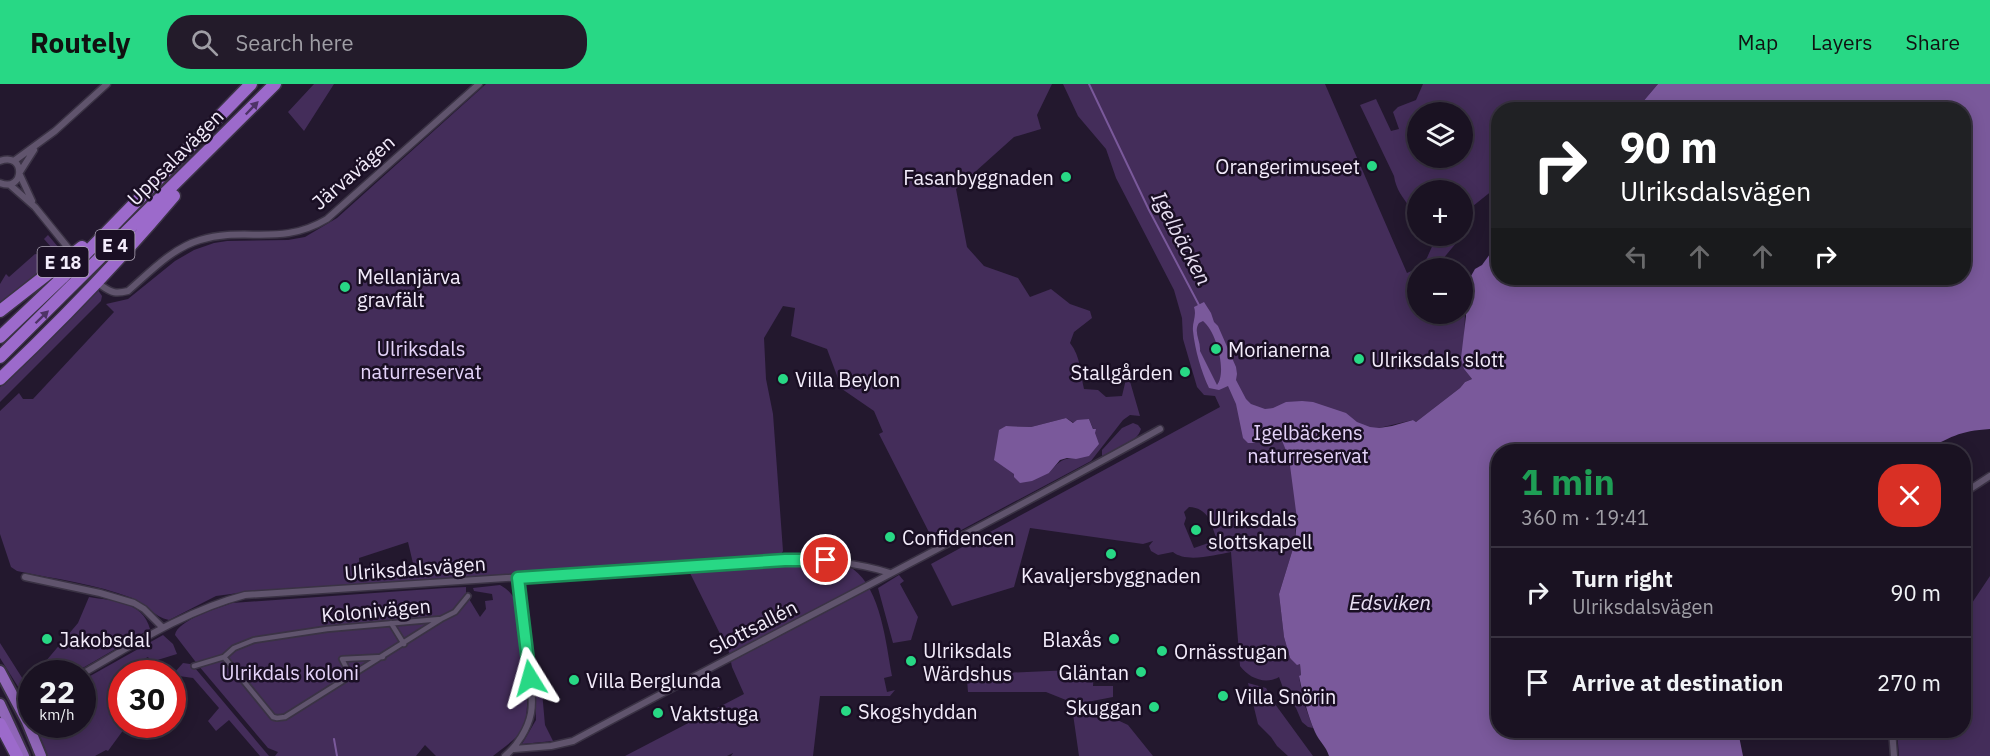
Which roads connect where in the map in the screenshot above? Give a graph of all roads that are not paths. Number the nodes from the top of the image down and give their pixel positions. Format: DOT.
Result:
graph roads {
  1 [pos="107,84"];
  2 [pos="251,84"];
  3 [pos="275,84"];
  4 [pos="479,84"];
  5 [pos="229,131"];
  6 [pos="38,145"];
  7 [pos="0,161"];
  8 [pos="14,161"];
  9 [pos="20,173"];
  10 [pos="3,185"];
  11 [pos="35,207"];
  12 [pos="125,212"];
  13 [pos="69,249"];
  14 [pos="102,286"];
  15 [pos="0,311"];
  16 [pos="0,337"];
  17 [pos="0,357"];
  18 [pos="0,379"];
  19 [pos="1160,429"];
  20 [pos="1990,476"];
  21 [pos="1971,488"];
  22 [pos="890,573"];
  23 [pos="25,577"];
  24 [pos="518,578"];
  25 [pos="468,596"];
  26 [pos="441,619"];
  27 [pos="391,623"];
  28 [pos="163,628"];
  29 [pos="404,644"];
  30 [pos="225,657"];
  31 [pos="383,657"];
  32 [pos="96,666"];
  33 [pos="194,666"];
  34 [pos="0,671"];
  35 [pos="351,677"];
  36 [pos="0,704"];
  37 [pos="18,706"];
  38 [pos="0,724"];
  39 [pos="33,738"];
  40 [pos="1893,738"];
  41 [pos="513,749"];
  42 [pos="17,756"];
  43 [pos="24,756"];
  44 [pos="41,756"];
  45 [pos="505,756"];
  46 [pos="1894,756"];
  1 -- 6 [label="street"];
  2 -- 12 [label="highway, Uppsalavägen / E 4"];
  5 -- 3 [label="highway, Uppsalavägen / E 4, one-way"];
  4 -- 14 [label="street, Järvavägen"];
  17 -- 5 [label="highway, Uppsalavägen / E 4, one-way"];
  5 -- 18 [label="highway, E 4"];
  6 -- 8 [label="street"];
  6 -- 9 [label="street"];
  7 -- 8 [label="street"];
  8 -- 9 [label="street"];
  9 -- 10 [label="street"];
  9 -- 11 [label="street"];
  10 -- 11 [label="street"];
  11 -- 13 [label="street"];
  12 -- 15 [label="highway, E 18"];
  12 -- 16 [label="highway, Uppsalavägen / E 4"];
  19 -- 22 [label="street, Slottsallén"];
  20 -- 21 [label="street"];
  22 -- 24 [label="street, Ulriksdalsvägen"];
  22 -- 41 [label="street, Slottsallén"];
  23 -- 28 [label="street"];
  24 -- 28 [label="street, Ulriksdalsvägen"];
  24 -- 41 [label="street"];
  25 -- 26 [label="street"];
  26 -- 27 [label="street, Kolonivägen"];
  26 -- 29 [label="street, Kolonivägen"];
  27 -- 29 [label="street"];
  27 -- 30 [label="street, Kolonivägen"];
  28 -- 32 [label="street, Ulriksdalsvägen"];
  29 -- 31 [label="street, Kolonivägen"];
  30 -- 33 [label="street, Kolonivägen"];
  30 -- 35 [label="street, Kolonivägen"];
  31 -- 35 [label="street, Kolonivägen"];
  31 -- 35 [label="street"];
  34 -- 37 [label="highway"];
  36 -- 43 [label="highway"];
  38 -- 42 [label="highway"];
  39 -- 44 [label="highway"];
  40 -- 46 [label="street"];
  41 -- 45 [label="street"];
}
